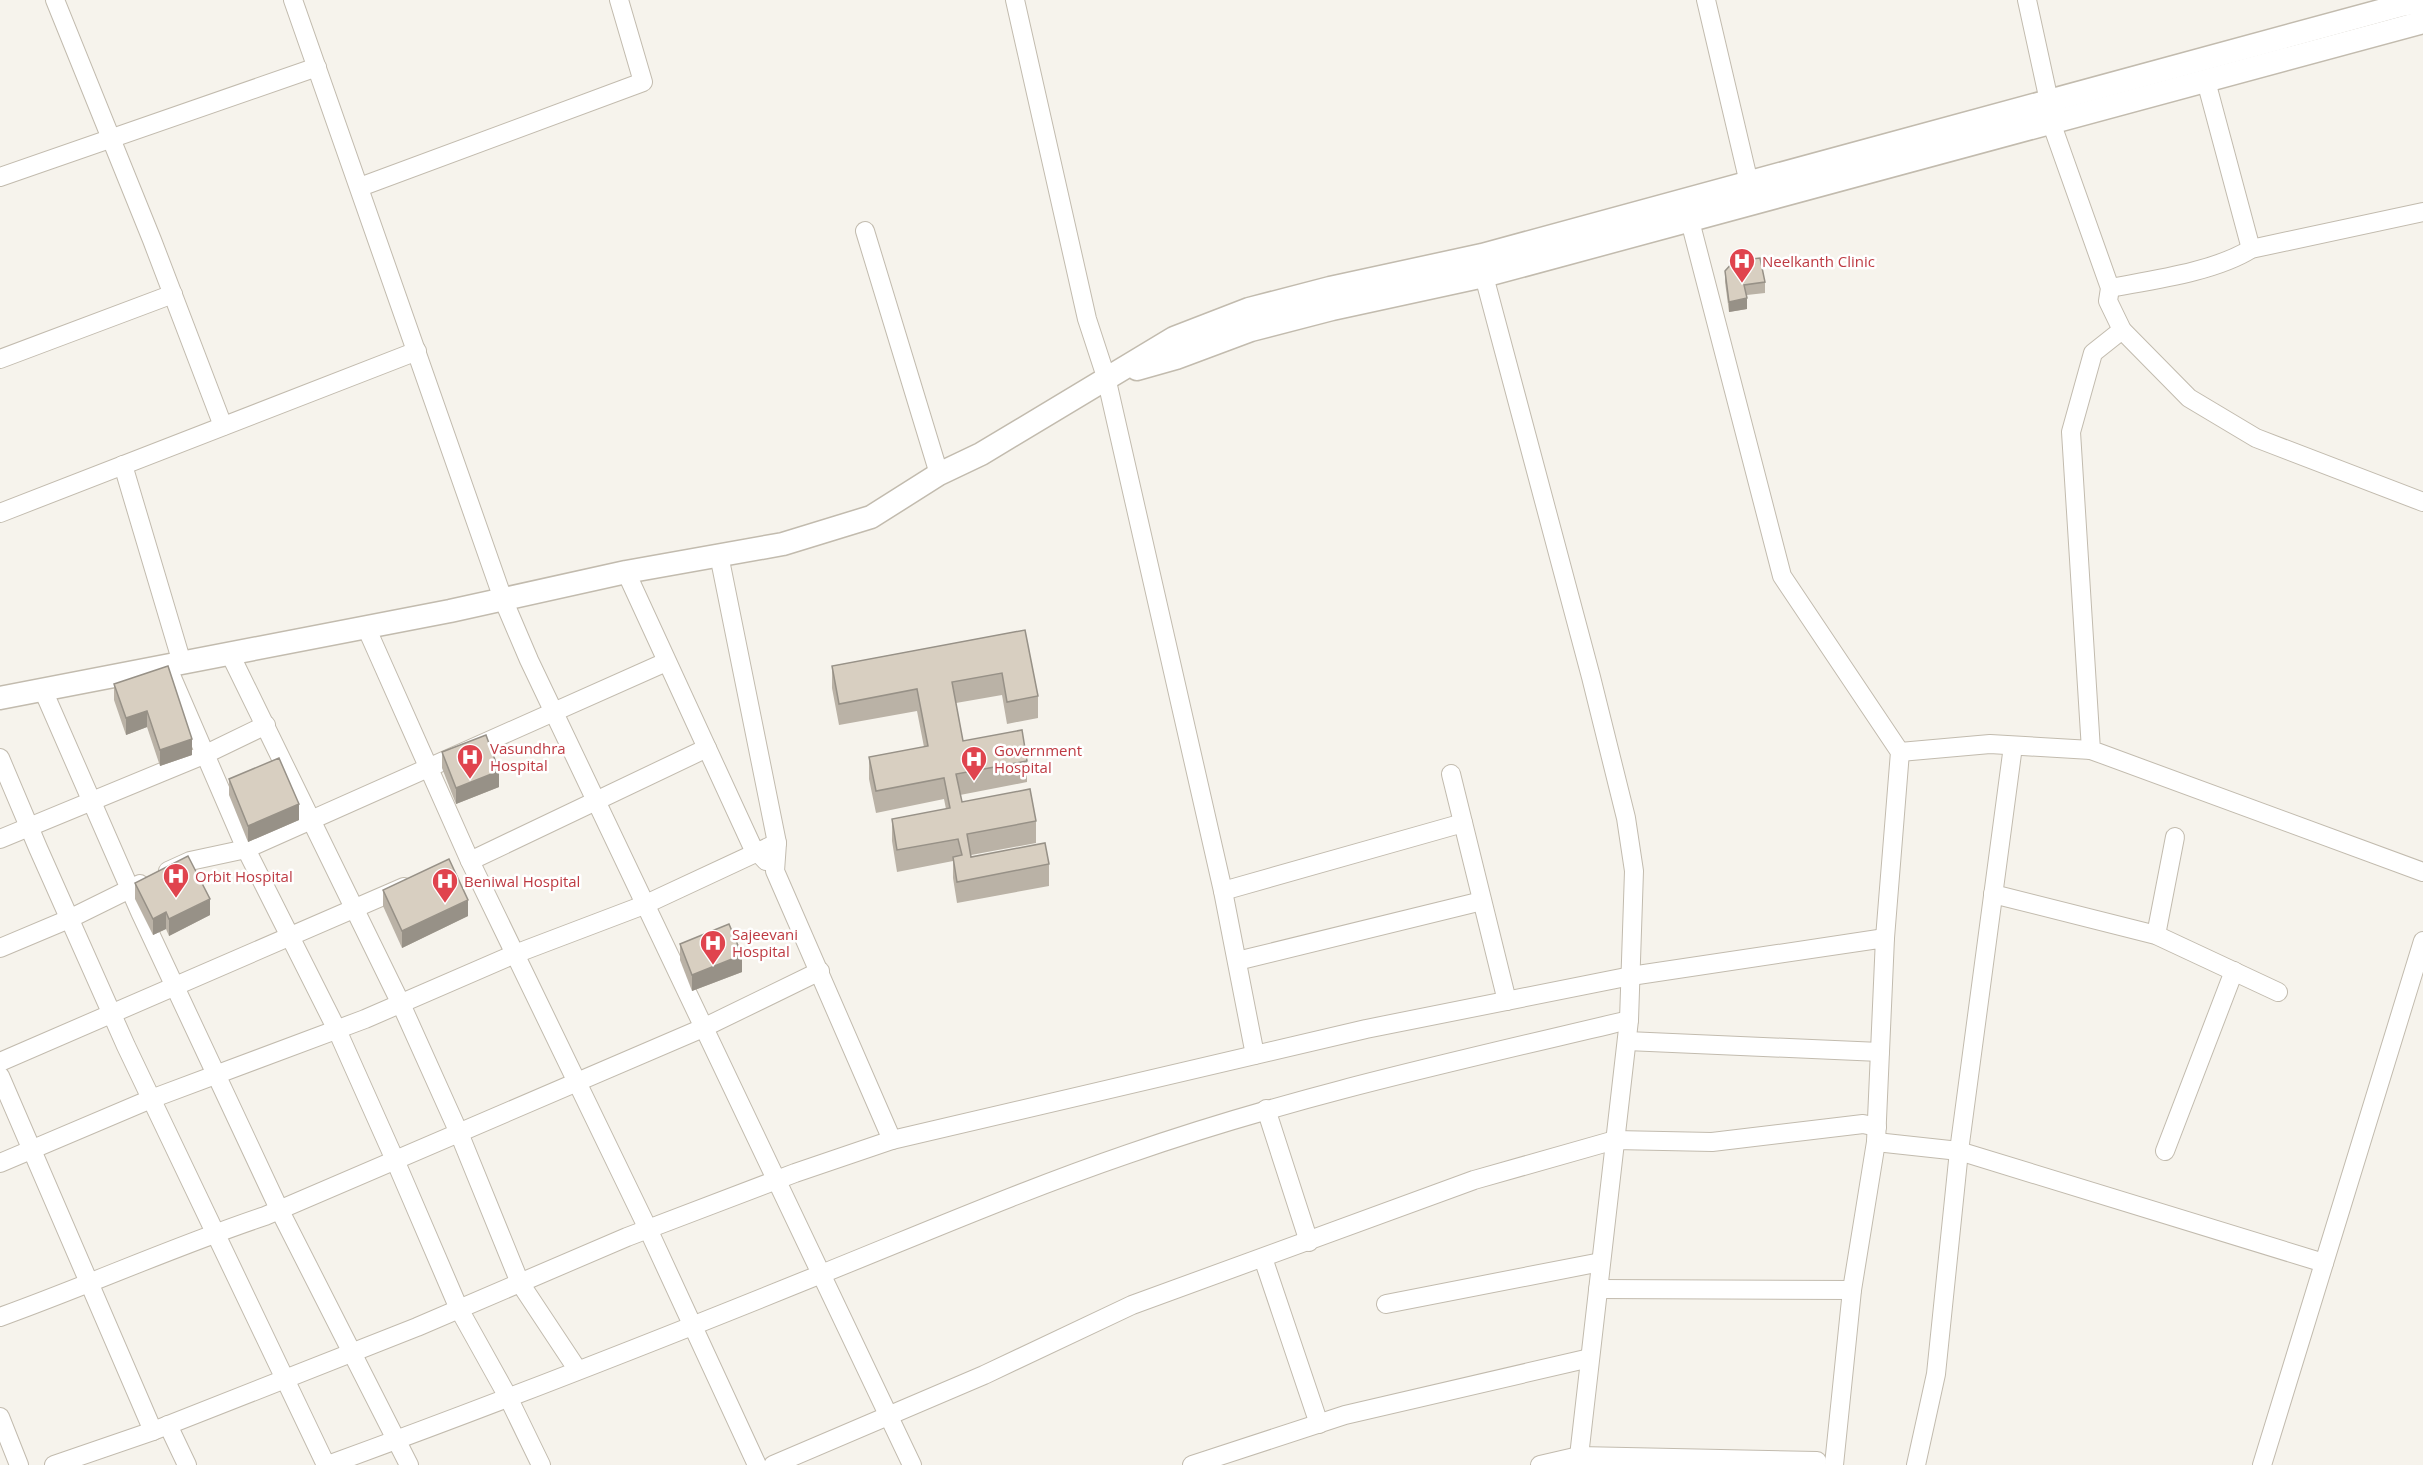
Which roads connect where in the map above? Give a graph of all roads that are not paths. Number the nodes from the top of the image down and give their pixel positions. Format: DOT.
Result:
graph roads {
  1 [pos="55,0"];
  2 [pos="293,0"];
  3 [pos="620,0"];
  4 [pos="1015,0"];
  5 [pos="1706,0"];
  6 [pos="2026,0"];
  7 [pos="2409,2"];
  8 [pos="2423,22"];
  9 [pos="317,67"];
  10 [pos="2206,81"];
  11 [pos="2050,112"];
  12 [pos="111,139"];
  13 [pos="0,177"];
  14 [pos="1749,183"];
  15 [pos="360,187"];
  16 [pos="2423,212"];
  17 [pos="1690,220"];
  18 [pos="866,231"];
  19 [pos="2251,249"];
  20 [pos="1484,276"];
  21 [pos="2110,288"];
  22 [pos="173,294"];
  23 [pos="2122,330"];
  24 [pos="417,351"];
  25 [pos="0,360"];
  26 [pos="1106,377"];
  27 [pos="223,426"];
  28 [pos="123,465"];
  29 [pos="939,474"];
  30 [pos="2423,502"];
  31 [pos="1,508"];
  32 [pos="719,555"];
  33 [pos="626,572"];
  34 [pos="503,599"];
  35 [pos="366,627"];
  36 [pos="230,654"];
  37 [pos="666,662"];
  38 [pos="174,664"];
  39 [pos="43,690"];
  40 [pos="0,698"];
  41 [pos="553,713"];
  42 [pos="266,725"];
  43 [pos="2013,746"];
  44 [pos="707,748"];
  45 [pos="2091,750"];
  46 [pos="1900,752"];
  47 [pos="206,754"];
  48 [pos="0,758"];
  49 [pos="428,769"];
  50 [pos="1451,774"];
  51 [pos="91,800"];
  52 [pos="595,800"];
  53 [pos="312,820"];
  54 [pos="1463,823"];
  55 [pos="29,827"];
  56 [pos="2175,837"];
  57 [pos="0,839"];
  58 [pos="777,843"];
  59 [pos="246,849"];
  60 [pos="758,852"];
  61 [pos="469,859"];
  62 [pos="448,867"];
  63 [pos="775,871"];
  64 [pos="2423,872"];
  65 [pos="416,881"];
  66 [pos="129,888"];
  67 [pos="1223,891"];
  68 [pos="1993,894"];
  69 [pos="1482,901"];
  70 [pos="644,905"];
  71 [pos="353,909"];
  72 [pos="69,919"];
  73 [pos="2156,935"];
  74 [pos="290,937"];
  75 [pos="1886,938"];
  76 [pos="2423,941"];
  77 [pos="0,948"];
  78 [pos="515,954"];
  79 [pos="1237,961"];
  80 [pos="820,971"];
  81 [pos="2234,971"];
  82 [pos="1631,976"];
  83 [pos="176,987"];
  84 [pos="2278,992"];
  85 [pos="1507,1001"];
  86 [pos="400,1004"];
  87 [pos="112,1014"];
  88 [pos="1629,1020"];
  89 [pos="703,1028"];
  90 [pos="337,1030"];
  91 [pos="1627,1041"];
  92 [pos="1880,1052"];
  93 [pos="1255,1055"];
  94 [pos="0,1062"];
  95 [pos="216,1075"];
  96 [pos="0,1076"];
  97 [pos="577,1083"];
  98 [pos="151,1100"];
  99 [pos="1266,1109"];
  100 [pos="459,1133"];
  101 [pos="1876,1135"];
  102 [pos="892,1140"];
  103 [pos="1615,1140"];
  104 [pos="30,1150"];
  105 [pos="1959,1151"];
  106 [pos="2165,1151"];
  107 [pos="395,1160"];
  108 [pos="0,1163"];
  109 [pos="776,1180"];
  110 [pos="279,1209"];
  111 [pos="648,1229"];
  112 [pos="216,1232"];
  113 [pos="1309,1242"];
  114 [pos="1263,1258"];
  115 [pos="1601,1262"];
  116 [pos="2324,1263"];
  117 [pos="821,1274"];
  118 [pos="520,1283"];
  119 [pos="90,1284"];
  120 [pos="1598,1289"];
  121 [pos="1852,1290"];
  122 [pos="1386,1304"];
  123 [pos="459,1309"];
  124 [pos="0,1317"];
  125 [pos="692,1326"];
  126 [pos="352,1353"];
  127 [pos="1590,1358"];
  128 [pos="577,1369"];
  129 [pos="287,1378"];
  130 [pos="508,1397"];
  131 [pos="0,1417"];
  132 [pos="889,1417"];
  133 [pos="1318,1424"];
  134 [pos="160,1428"];
  135 [pos="397,1440"];
  136 [pos="1579,1461"];
  137 [pos="1826,1463"];
  138 [pos="19,1465"];
  139 [pos="56,1465"];
  140 [pos="187,1465"];
  141 [pos="327,1465"];
  142 [pos="409,1465"];
  143 [pos="541,1465"];
  144 [pos="757,1465"];
  145 [pos="772,1465"];
  146 [pos="912,1465"];
  147 [pos="1192,1465"];
  148 [pos="1540,1465"];
  149 [pos="1916,1465"];
  150 [pos="2262,1465"];
  1 -- 12 [label="street"];
  2 -- 9 [label="street"];
  3 -- 15 [label="street"];
  4 -- 26 [label="street"];
  5 -- 14 [label="street"];
  6 -- 11 [label="street"];
  7 -- 11 [label="street"];
  8 -- 10 [label="street"];
  9 -- 12 [label="street"];
  9 -- 15 [label="street"];
  10 -- 11 [label="street"];
  10 -- 19 [label="street"];
  11 -- 14 [label="street"];
  11 -- 17 [label="street"];
  11 -- 21 [label="street"];
  12 -- 13 [label="street"];
  12 -- 22 [label="street"];
  14 -- 26 [label="street"];
  15 -- 24 [label="street"];
  16 -- 19 [label="street"];
  17 -- 20 [label="street"];
  17 -- 46 [label="street"];
  18 -- 29 [label="street"];
  19 -- 21 [label="street"];
  20 -- 26 [label="street"];
  20 -- 82 [label="street"];
  21 -- 23 [label="street"];
  22 -- 25 [label="street"];
  22 -- 27 [label="street"];
  23 -- 30 [label="street"];
  23 -- 45 [label="street"];
  24 -- 27 [label="street"];
  24 -- 34 [label="street"];
  26 -- 29 [label="street"];
  26 -- 67 [label="street"];
  27 -- 28 [label="street"];
  28 -- 31 [label="street"];
  28 -- 38 [label="street"];
  29 -- 32 [label="street"];
  32 -- 33 [label="street"];
  32 -- 58 [label="street"];
  33 -- 34 [label="street"];
  33 -- 37 [label="street"];
  34 -- 35 [label="street"];
  34 -- 41 [label="street"];
  35 -- 36 [label="street"];
  35 -- 49 [label="street"];
  36 -- 38 [label="street"];
  36 -- 42 [label="street"];
  37 -- 41 [label="street"];
  37 -- 44 [label="street"];
  38 -- 39 [label="street"];
  38 -- 47 [label="street"];
  39 -- 40 [label="street"];
  39 -- 51 [label="street"];
  41 -- 49 [label="street"];
  41 -- 52 [label="street"];
  42 -- 47 [label="street"];
  42 -- 53 [label="street"];
  43 -- 45 [label="street"];
  43 -- 46 [label="street"];
  43 -- 68 [label="street"];
  44 -- 52 [label="street"];
  44 -- 60 [label="street"];
  45 -- 64 [label="street"];
  46 -- 75 [label="street"];
  47 -- 51 [label="street"];
  47 -- 59 [label="street"];
  48 -- 55 [label="street"];
  49 -- 53 [label="street"];
  49 -- 61 [label="street"];
  50 -- 54 [label="street"];
  51 -- 55 [label="street"];
  51 -- 66 [label="street"];
  52 -- 61 [label="street"];
  52 -- 70 [label="street"];
  53 -- 59 [label="street"];
  53 -- 71 [label="street"];
  54 -- 67 [label="street"];
  54 -- 69 [label="street"];
  55 -- 57 [label="street"];
  55 -- 72 [label="street"];
  56 -- 73 [label="street"];
  58 -- 60 [label="street"];
  58 -- 63 [label="street"];
  59 -- 66 [label="street"];
  59 -- 74 [label="street"];
  60 -- 63 [label="street"];
  60 -- 70 [label="street"];
  61 -- 62 [label="street"];
  61 -- 78 [label="street"];
  63 -- 80 [label="street"];
  65 -- 71 [label="street"];
  66 -- 72 [label="street"];
  66 -- 83 [label="street"];
  67 -- 79 [label="street"];
  68 -- 73 [label="street"];
  68 -- 105 [label="street"];
  69 -- 79 [label="street"];
  69 -- 85 [label="street"];
  70 -- 78 [label="street"];
  70 -- 89 [label="street"];
  71 -- 74 [label="street"];
  71 -- 86 [label="street"];
  72 -- 77 [label="street"];
  72 -- 87 [label="street"];
  73 -- 81 [label="street"];
  74 -- 83 [label="street"];
  74 -- 90 [label="street"];
  75 -- 82 [label="street"];
  75 -- 92 [label="street"];
  76 -- 116 [label="street"];
  78 -- 86 [label="street"];
  78 -- 97 [label="street"];
  79 -- 93 [label="street"];
  80 -- 89 [label="street"];
  80 -- 102 [label="street"];
  81 -- 84 [label="street"];
  81 -- 106 [label="street"];
  82 -- 85 [label="street"];
  82 -- 88 [label="street"];
  83 -- 87 [label="street"];
  83 -- 95 [label="street"];
  85 -- 93 [label="street"];
  86 -- 90 [label="street"];
  86 -- 100 [label="street"];
  87 -- 94 [label="street"];
  87 -- 98 [label="street"];
  88 -- 91 [label="street"];
  88 -- 99 [label="street"];
  89 -- 97 [label="street"];
  89 -- 109 [label="street"];
  90 -- 95 [label="street"];
  90 -- 107 [label="street"];
  91 -- 92 [label="street"];
  91 -- 103 [label="street"];
  92 -- 101 [label="street"];
  93 -- 102 [label="street"];
  95 -- 98 [label="street"];
  95 -- 110 [label="street"];
  96 -- 104 [label="street"];
  97 -- 100 [label="street"];
  97 -- 111 [label="street"];
  98 -- 104 [label="street"];
  98 -- 112 [label="street"];
  99 -- 113 [label="street"];
  99 -- 117 [label="street"];
  100 -- 107 [label="street"];
  100 -- 118 [label="street"];
  101 -- 103 [label="street"];
  101 -- 105 [label="street"];
  101 -- 121 [label="street"];
  102 -- 109 [label="street"];
  103 -- 113 [label="street"];
  103 -- 115 [label="street"];
  104 -- 108 [label="street"];
  104 -- 119 [label="street"];
  105 -- 116 [label="street"];
  105 -- 149 [label="street"];
  107 -- 110 [label="street"];
  107 -- 123 [label="street"];
  109 -- 111 [label="street"];
  109 -- 117 [label="street"];
  110 -- 112 [label="street"];
  110 -- 126 [label="street"];
  111 -- 118 [label="street"];
  111 -- 125 [label="street"];
  112 -- 119 [label="street"];
  112 -- 129 [label="street"];
  113 -- 114 [label="street"];
  114 -- 132 [label="street"];
  114 -- 133 [label="street"];
  115 -- 120 [label="street"];
  115 -- 122 [label="street"];
  116 -- 150 [label="street"];
  117 -- 125 [label="street"];
  117 -- 132 [label="street"];
  118 -- 123 [label="street"];
  118 -- 128 [label="street"];
  119 -- 124 [label="street"];
  119 -- 134 [label="street"];
  120 -- 121 [label="street"];
  120 -- 127 [label="street"];
  121 -- 137 [label="street"];
  123 -- 126 [label="street"];
  123 -- 130 [label="street"];
  125 -- 128 [label="street"];
  125 -- 144 [label="street"];
  126 -- 129 [label="street"];
  126 -- 135 [label="street"];
  127 -- 133 [label="street"];
  127 -- 136 [label="street"];
  128 -- 130 [label="street"];
  129 -- 134 [label="street"];
  129 -- 141 [label="street"];
  130 -- 135 [label="street"];
  130 -- 143 [label="street"];
  131 -- 138 [label="street"];
  132 -- 145 [label="street"];
  132 -- 146 [label="street"];
  133 -- 147 [label="street"];
  134 -- 139 [label="street"];
  134 -- 140 [label="street"];
  135 -- 141 [label="street"];
  135 -- 142 [label="street"];
  136 -- 137 [label="street"];
  136 -- 148 [label="street"];
}
